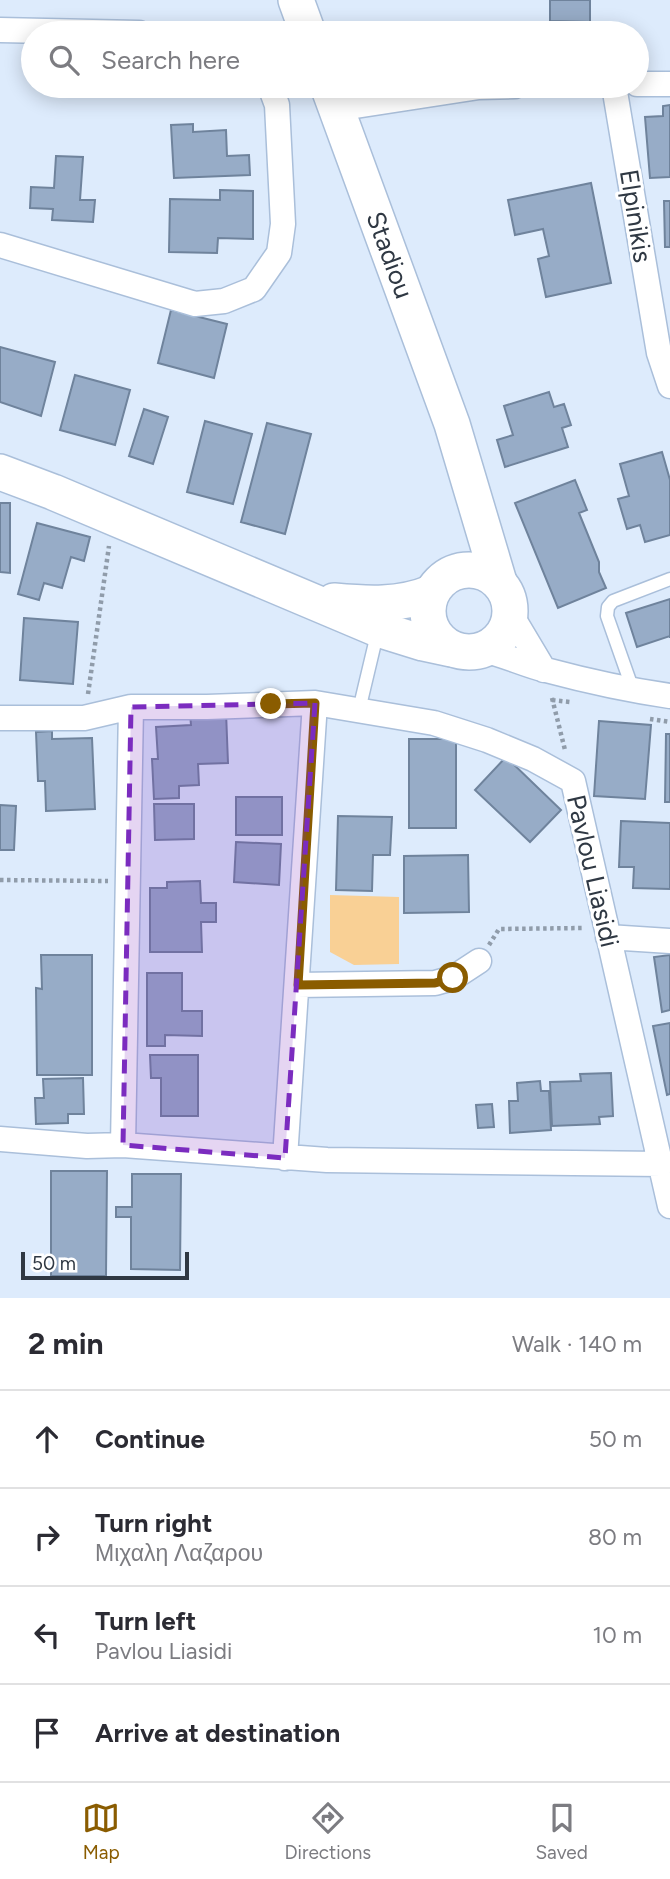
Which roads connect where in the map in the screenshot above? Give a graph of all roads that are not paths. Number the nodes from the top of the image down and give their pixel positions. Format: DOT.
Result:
graph roads {
  1 [pos="296,0"];
  2 [pos="304,21"];
  3 [pos="0,30"];
  4 [pos="21,30"];
  5 [pos="649,84"];
  6 [pos="670,84"];
  7 [pos="274,98"];
  8 [pos="332,98"];
  9 [pos="616,98"];
  10 [pos="0,244"];
  11 [pos="664,353"];
  12 [pos="670,386"];
  13 [pos="452,424"];
  14 [pos="0,472"];
  15 [pos="670,579"];
  16 [pos="442,582"];
  17 [pos="505,597"];
  18 [pos="306,598"];
  19 [pos="378,629"];
  20 [pos="467,650"];
  21 [pos="544,670"];
  22 [pos="633,690"];
  23 [pos="670,696"];
  24 [pos="315,703"];
  25 [pos="131,707"];
  26 [pos="359,710"];
  27 [pos="0,718"];
  28 [pos="607,932"];
  29 [pos="670,941"];
  30 [pos="480,961"];
  31 [pos="298,985"];
  32 [pos="0,1139"];
  33 [pos="123,1145"];
  34 [pos="285,1158"];
  35 [pos="661,1164"];
  36 [pos="670,1206"];
  1 -- 2 [label="street"];
  3 -- 4 [label="street"];
  5 -- 6 [label="street"];
  7 -- 10 [label="street"];
  8 -- 13 [label="street, Stadiou"];
  9 -- 11 [label="street, Elpinikis"];
  11 -- 12 [label="street, Elpinikis"];
  13 -- 16 [label="street, Stadiou"];
  13 -- 17 [label="street, Stadiou"];
  14 -- 18 [label="street"];
  15 -- 22 [label="lane"];
  16 -- 17 [label="street"];
  16 -- 18 [label="street"];
  16 -- 20 [label="street"];
  17 -- 20 [label="street"];
  17 -- 21 [label="street, Stadiou"];
  18 -- 19 [label="street"];
  19 -- 20 [label="street"];
  19 -- 26 [label="lane"];
  20 -- 21 [label="street"];
  21 -- 22 [label="street"];
  22 -- 23 [label="street"];
  24 -- 25 [label="street, Pavlou Liasidi"];
  24 -- 26 [label="street, Pavlou Liasidi"];
  24 -- 31 [label="street"];
  25 -- 27 [label="street, Pavlou Liasidi"];
  25 -- 33 [label="street"];
  26 -- 28 [label="street, Pavlou Liasidi"];
  28 -- 29 [label="street"];
  28 -- 35 [label="street, Pavlou Liasidi"];
  30 -- 31 [label="street"];
  31 -- 34 [label="street"];
  32 -- 33 [label="street"];
  33 -- 34 [label="street"];
  34 -- 35 [label="street"];
  35 -- 36 [label="street, Pavlou Liasidi"];
}
